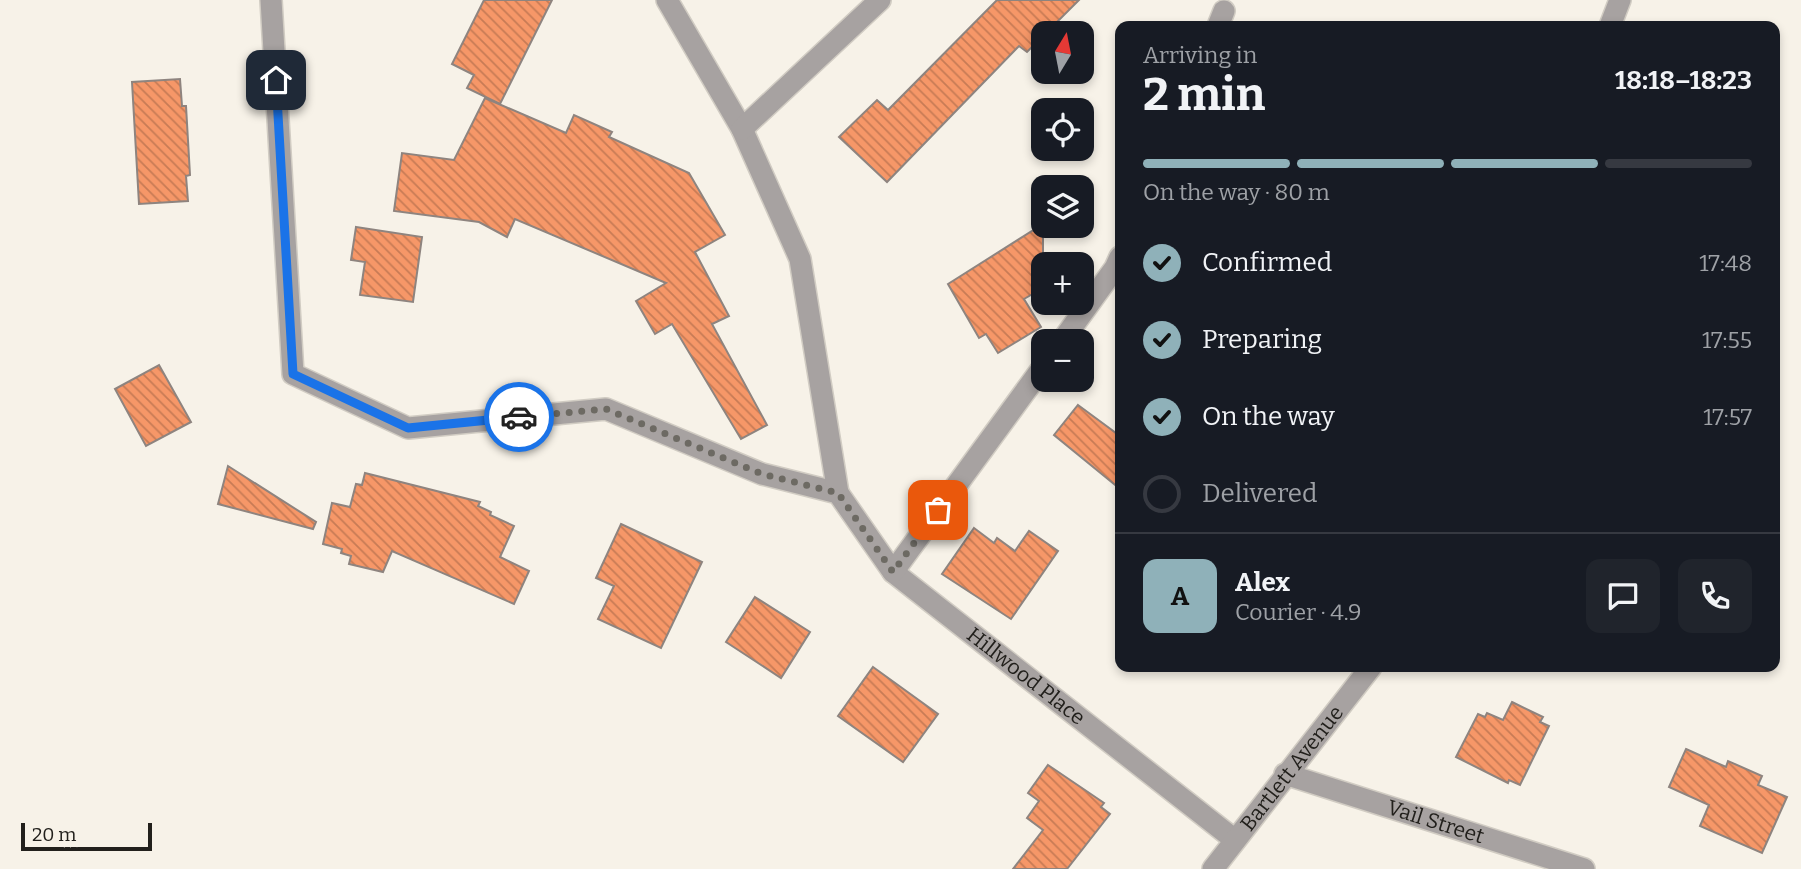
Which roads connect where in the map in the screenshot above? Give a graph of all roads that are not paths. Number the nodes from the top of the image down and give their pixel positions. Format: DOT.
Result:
graph roads {
  1 [pos="271,0"];
  2 [pos="667,0"];
  3 [pos="880,0"];
  4 [pos="1620,0"];
  5 [pos="1612,21"];
  6 [pos="742,129"];
  7 [pos="1115,264"];
  8 [pos="1070,329"];
  9 [pos="1031,383"];
  10 [pos="838,493"];
  11 [pos="893,572"];
  12 [pos="1367,672"];
  13 [pos="1285,774"];
  14 [pos="1235,840"];
  15 [pos="1213,869"];
  16 [pos="1584,869"];
  1 -- 10 [label="street"];
  2 -- 6 [label="street, Hillwood Place"];
  3 -- 6 [label="street"];
  4 -- 5 [label="street"];
  6 -- 10 [label="street, Hillwood Place"];
  7 -- 8 [label="street"];
  9 -- 11 [label="street"];
  10 -- 11 [label="street, Hillwood Place"];
  11 -- 14 [label="street, Hillwood Place"];
  12 -- 13 [label="street, Bartlett Avenue"];
  13 -- 14 [label="street, Bartlett Avenue"];
  13 -- 16 [label="street, Vail Street"];
  14 -- 15 [label="street, Bartlett Avenue"];
}
